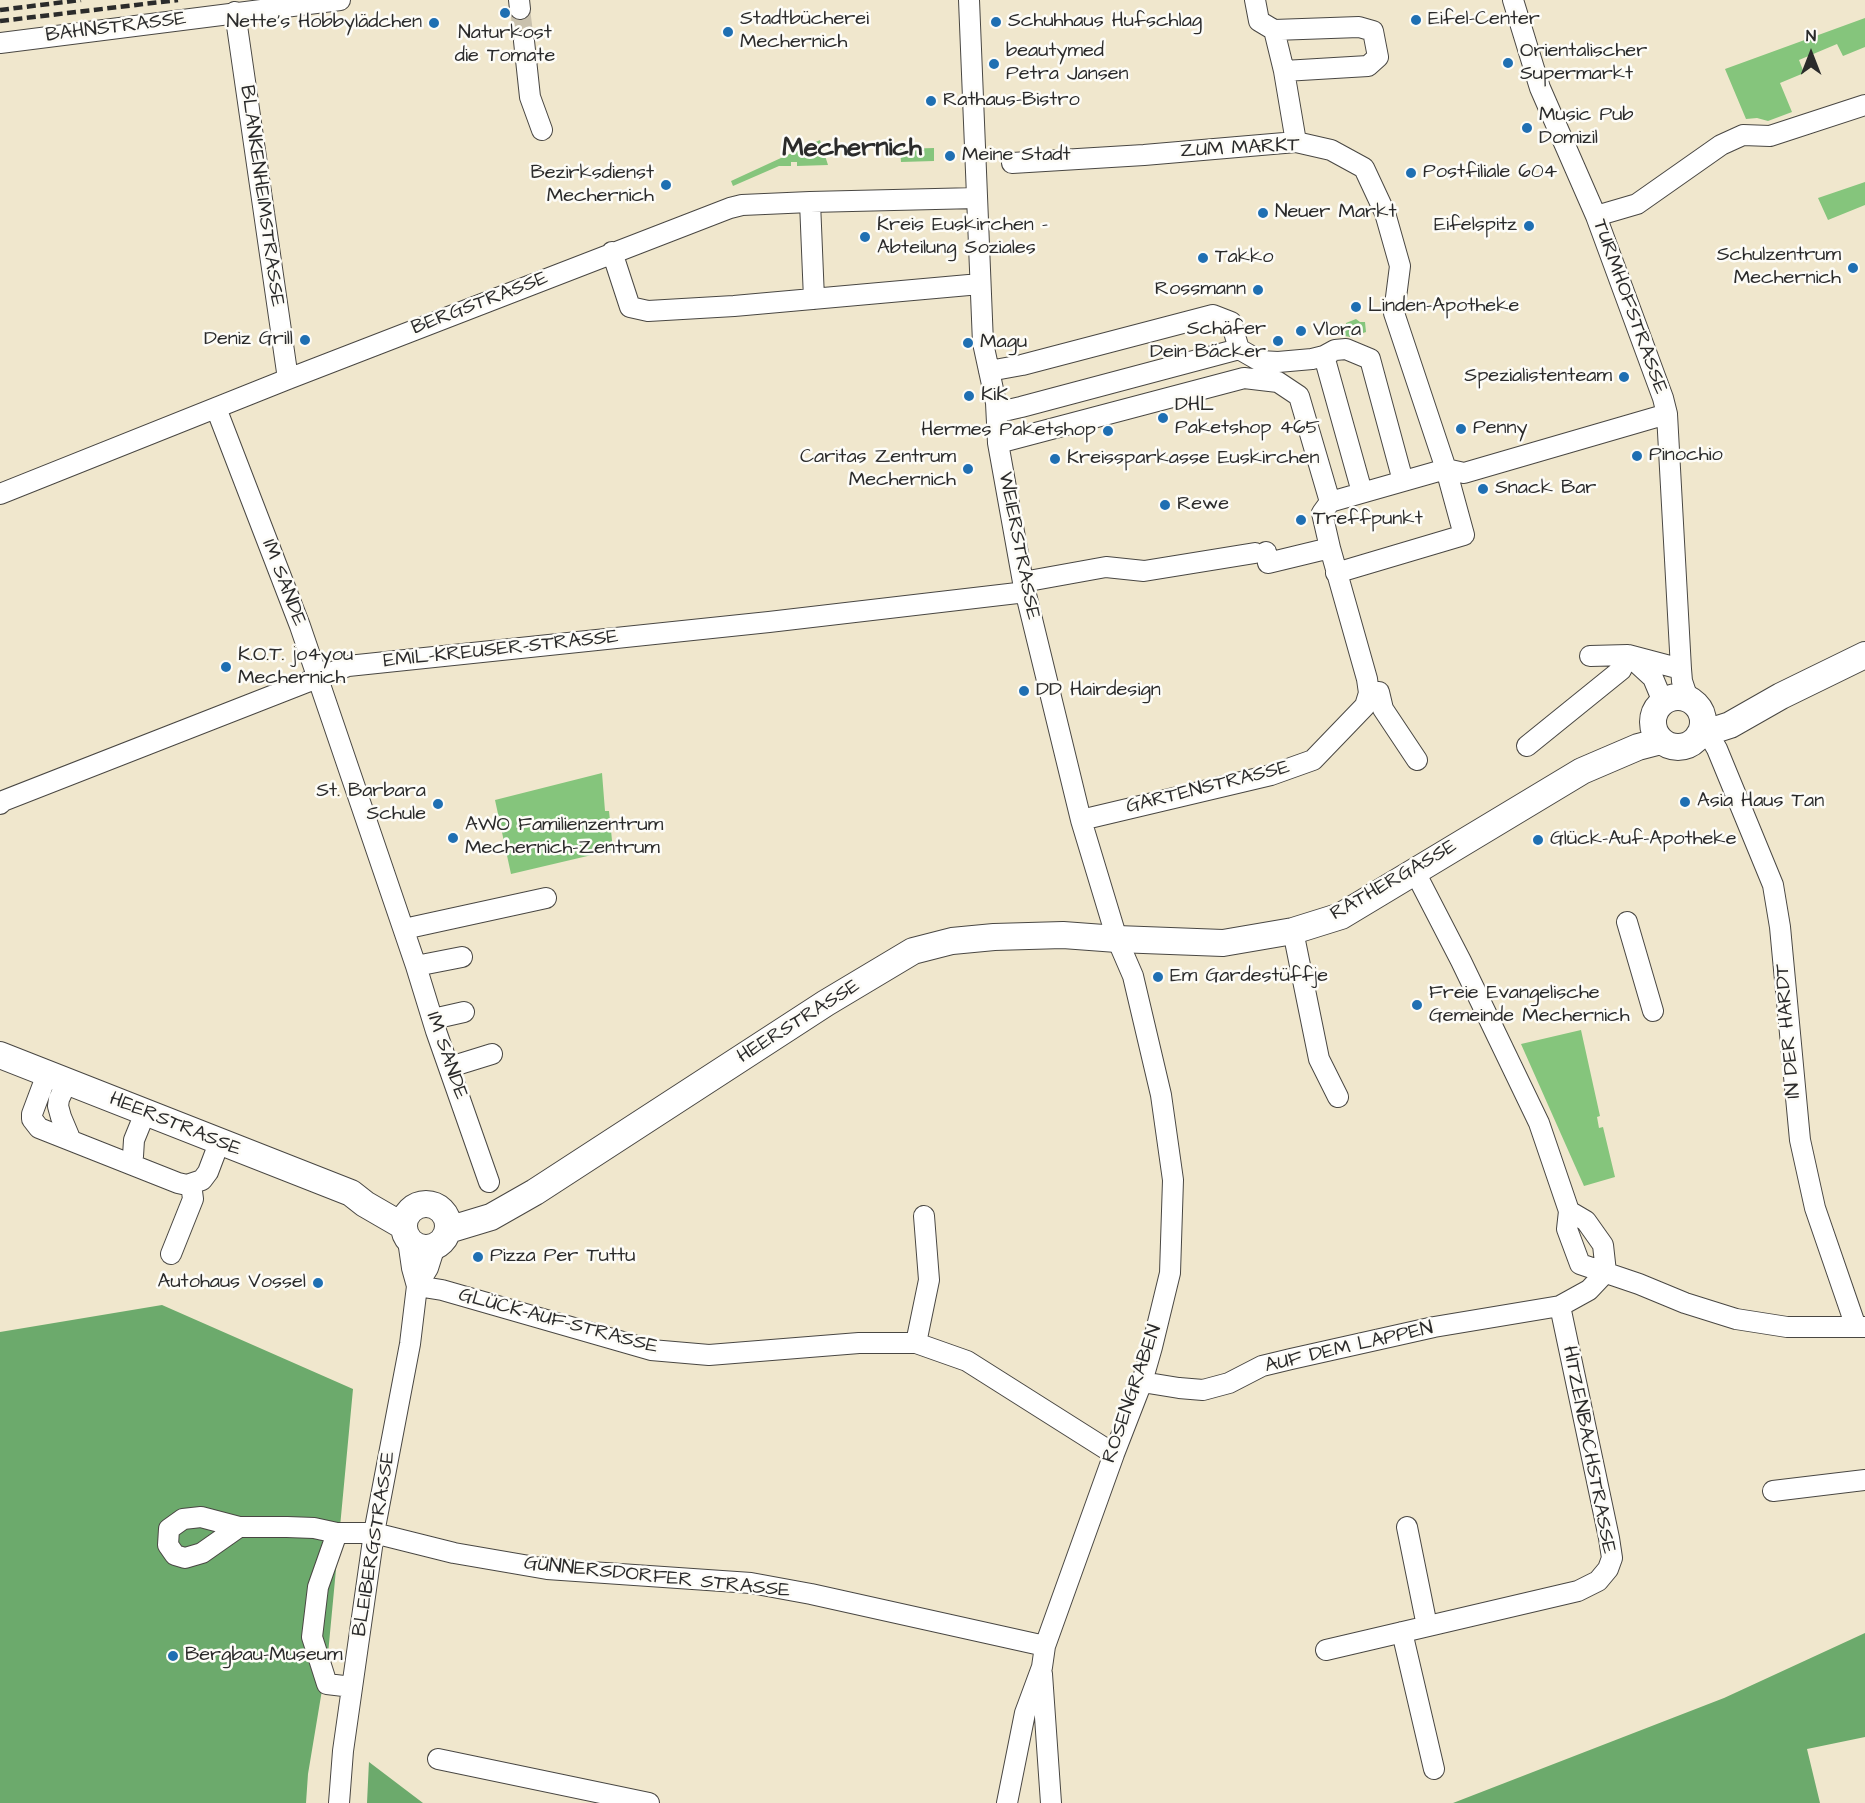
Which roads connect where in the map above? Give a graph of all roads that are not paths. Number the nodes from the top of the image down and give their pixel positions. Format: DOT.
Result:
graph roads {
  1 [pos="340,0"];
  2 [pos="969,0"];
  3 [pos="1255,0"];
  4 [pos="1513,0"];
  5 [pos="235,12"];
  6 [pos="1274,30"];
  7 [pos="524,41"];
  8 [pos="0,43"];
  9 [pos="1284,71"];
  10 [pos="1865,105"];
  11 [pos="542,130"];
  12 [pos="1296,142"];
  13 [pos="1012,163"];
  14 [pos="977,198"];
  15 [pos="810,202"];
  16 [pos="1596,216"];
  17 [pos="612,252"];
  18 [pos="980,284"];
  19 [pos="814,299"];
  20 [pos="1239,349"];
  21 [pos="1324,356"];
  22 [pos="989,371"];
  23 [pos="288,379"];
  24 [pos="996,403"];
  25 [pos="216,408"];
  26 [pos="1666,414"];
  27 [pos="998,443"];
  28 [pos="1446,469"];
  29 [pos="1403,481"];
  30 [pos="1362,492"];
  31 [pos="0,494"];
  32 [pos="1326,507"];
  33 [pos="1330,548"];
  34 [pos="1336,573"];
  35 [pos="1024,587"];
  36 [pos="1628,655"];
  37 [pos="1865,655"];
  38 [pos="1590,656"];
  39 [pos="1681,669"];
  40 [pos="318,677"];
  41 [pos="1369,693"];
  42 [pos="1659,720"];
  43 [pos="1699,721"];
  44 [pos="1527,746"];
  45 [pos="1417,760"];
  46 [pos="0,804"];
  47 [pos="1081,820"];
  48 [pos="1415,872"];
  49 [pos="546,898"];
  50 [pos="1627,922"];
  51 [pos="404,929"];
  52 [pos="1293,931"];
  53 [pos="1117,939"];
  54 [pos="462,957"];
  55 [pos="417,966"];
  56 [pos="1653,1011"];
  57 [pos="464,1012"];
  58 [pos="433,1019"];
  59 [pos="492,1054"];
  60 [pos="0,1055"];
  61 [pos="450,1067"];
  62 [pos="57,1078"];
  63 [pos="1338,1097"];
  64 [pos="145,1113"];
  65 [pos="68,1139"];
  66 [pos="219,1143"];
  67 [pos="130,1164"];
  68 [pos="489,1182"];
  69 [pos="191,1184"];
  70 [pos="1569,1210"];
  71 [pos="924,1216"];
  72 [pos="409,1224"];
  73 [pos="441,1228"];
  74 [pos="171,1254"];
  75 [pos="1606,1272"];
  76 [pos="417,1286"];
  77 [pos="1560,1306"];
  78 [pos="1860,1327"];
  79 [pos="916,1343"];
  80 [pos="1142,1382"];
  81 [pos="1114,1454"];
  82 [pos="1865,1480"];
  83 [pos="1773,1491"];
  84 [pos="239,1527"];
  85 [pos="1407,1527"];
  86 [pos="337,1533"];
  87 [pos="374,1533"];
  88 [pos="1427,1626"];
  89 [pos="1402,1632"];
  90 [pos="1046,1646"];
  91 [pos="1326,1650"];
  92 [pos="1042,1667"];
  93 [pos="352,1687"];
  94 [pos="438,1759"];
  95 [pos="1434,1769"];
  96 [pos="339,1803"];
  97 [pos="648,1803"];
  98 [pos="1007,1803"];
  99 [pos="1051,1803"];
  1 -- 5 [label="street, BAHNSTRASSE"];
  2 -- 14 [label="street, WEIERSTRASSE"];
  3 -- 6 [label="street"];
  4 -- 16 [label="street, TURMHOFSTRASSE"];
  5 -- 8 [label="street, BAHNSTRASSE"];
  5 -- 23 [label="street, BLANKENHEIMSTRASSE"];
  6 -- 9 [label="street"];
  6 -- 9 [label="street"];
  7 -- 11 [label="street"];
  9 -- 12 [label="street"];
  10 -- 16 [label="street"];
  12 -- 13 [label="street, ZUM MARKT"];
  12 -- 28 [label="street, ZUM MARKT"];
  14 -- 15 [label="street, BERGSTRASSE"];
  14 -- 18 [label="street, WEIERSTRASSE"];
  15 -- 17 [label="street, BERGSTRASSE"];
  15 -- 19 [label="street"];
  16 -- 26 [label="street, TURMHOFSTRASSE"];
  17 -- 19 [label="street"];
  17 -- 23 [label="street, BERGSTRASSE"];
  18 -- 19 [label="street"];
  18 -- 22 [label="street, WEIERSTRASSE"];
  20 -- 21 [label="street"];
  20 -- 22 [label="street"];
  20 -- 24 [label="street"];
  21 -- 29 [label="street"];
  21 -- 30 [label="street"];
  22 -- 24 [label="street, WEIERSTRASSE"];
  23 -- 25 [label="street, BERGSTRASSE"];
  24 -- 27 [label="street, WEIERSTRASSE"];
  25 -- 31 [label="street, BERGSTRASSE"];
  25 -- 40 [label="street, IM SANDE"];
  26 -- 28 [label="street"];
  26 -- 39 [label="street, TURMHOFSTRASSE"];
  27 -- 32 [label="street"];
  27 -- 35 [label="street, WEIERSTRASSE"];
  28 -- 29 [label="street"];
  28 -- 34 [label="street, ZUM MARKT"];
  29 -- 30 [label="street"];
  30 -- 32 [label="street"];
  32 -- 33 [label="street"];
  33 -- 34 [label="street"];
  33 -- 35 [label="street, EMIL-KREUSER-STRASSE"];
  34 -- 41 [label="street"];
  35 -- 40 [label="street, EMIL-KREUSER-STRASSE"];
  35 -- 47 [label="street, WEIERSTRASSE"];
  36 -- 38 [label="street"];
  36 -- 39 [label="street"];
  36 -- 42 [label="street"];
  36 -- 44 [label="street"];
  37 -- 43 [label="main road"];
  39 -- 43 [label="street, TURMHOFSTRASSE"];
  40 -- 46 [label="street, EMIL-KREUSER-STRASSE"];
  40 -- 51 [label="street, IM SANDE"];
  41 -- 45 [label="street"];
  41 -- 47 [label="street, GARTENSTRASSE"];
  42 -- 43 [label="main road"];
  42 -- 43 [label="main road"];
  42 -- 48 [label="main road, RATHERGASSE"];
  43 -- 78 [label="street, IN DER HARDT"];
  47 -- 53 [label="street, WEIERSTRASSE"];
  48 -- 52 [label="main road, RATHERGASSE"];
  48 -- 70 [label="street"];
  49 -- 51 [label="street"];
  50 -- 56 [label="street"];
  51 -- 55 [label="street, IM SANDE"];
  52 -- 53 [label="main road, RATHERGASSE"];
  52 -- 63 [label="street"];
  53 -- 73 [label="main road, HEERSTRASSE"];
  53 -- 80 [label="street, ROSENGRABEN"];
  54 -- 55 [label="street"];
  55 -- 58 [label="street, IM SANDE"];
  57 -- 58 [label="street"];
  58 -- 61 [label="street, IM SANDE"];
  59 -- 61 [label="street"];
  60 -- 62 [label="main road, HEERSTRASSE"];
  61 -- 68 [label="street, IM SANDE"];
  62 -- 64 [label="main road, HEERSTRASSE"];
  62 -- 65 [label="street"];
  62 -- 65 [label="street"];
  64 -- 66 [label="main road, HEERSTRASSE"];
  64 -- 67 [label="street"];
  65 -- 67 [label="street"];
  66 -- 69 [label="street"];
  66 -- 72 [label="main road, HEERSTRASSE"];
  67 -- 69 [label="street"];
  69 -- 74 [label="street"];
  70 -- 75 [label="street"];
  70 -- 75 [label="street"];
  71 -- 79 [label="street"];
  72 -- 73 [label="main road"];
  72 -- 73 [label="main road"];
  72 -- 76 [label="street, BLEIBERGSTRASSE"];
  73 -- 76 [label="street, BLEIBERGSTRASSE"];
  75 -- 77 [label="street"];
  75 -- 78 [label="street"];
  76 -- 79 [label="street, GLÜCK-AUF-STRASSE"];
  76 -- 87 [label="street, BLEIBERGSTRASSE"];
  77 -- 80 [label="street, AUF DEM LAPPEN"];
  77 -- 88 [label="street, HITZENBACHSTRASSE"];
  79 -- 81 [label="street, GLÜCK-AUF-STRASSE"];
  80 -- 81 [label="street, ROSENGRABEN"];
  81 -- 90 [label="street, ROSENGRABEN"];
  82 -- 83 [label="street"];
  84 -- 86 [label="street, GÜNNERSDORFER STRASSE"];
  85 -- 88 [label="street"];
  86 -- 87 [label="street, GÜNNERSDORFER STRASSE"];
  86 -- 93 [label="street"];
  87 -- 90 [label="street, GÜNNERSDORFER STRASSE"];
  87 -- 93 [label="street, BLEIBERGSTRASSE"];
  88 -- 89 [label="street, HITZENBACHSTRASSE"];
  89 -- 91 [label="street, HITZENBACHSTRASSE"];
  89 -- 95 [label="street"];
  90 -- 92 [label="street, ROSENGRABEN"];
  92 -- 98 [label="street, ROSENGRABEN"];
  92 -- 99 [label="street, ROSENGRABEN"];
  93 -- 96 [label="street, BLEIBERGSTRASSE"];
  94 -- 97 [label="street"];
}
